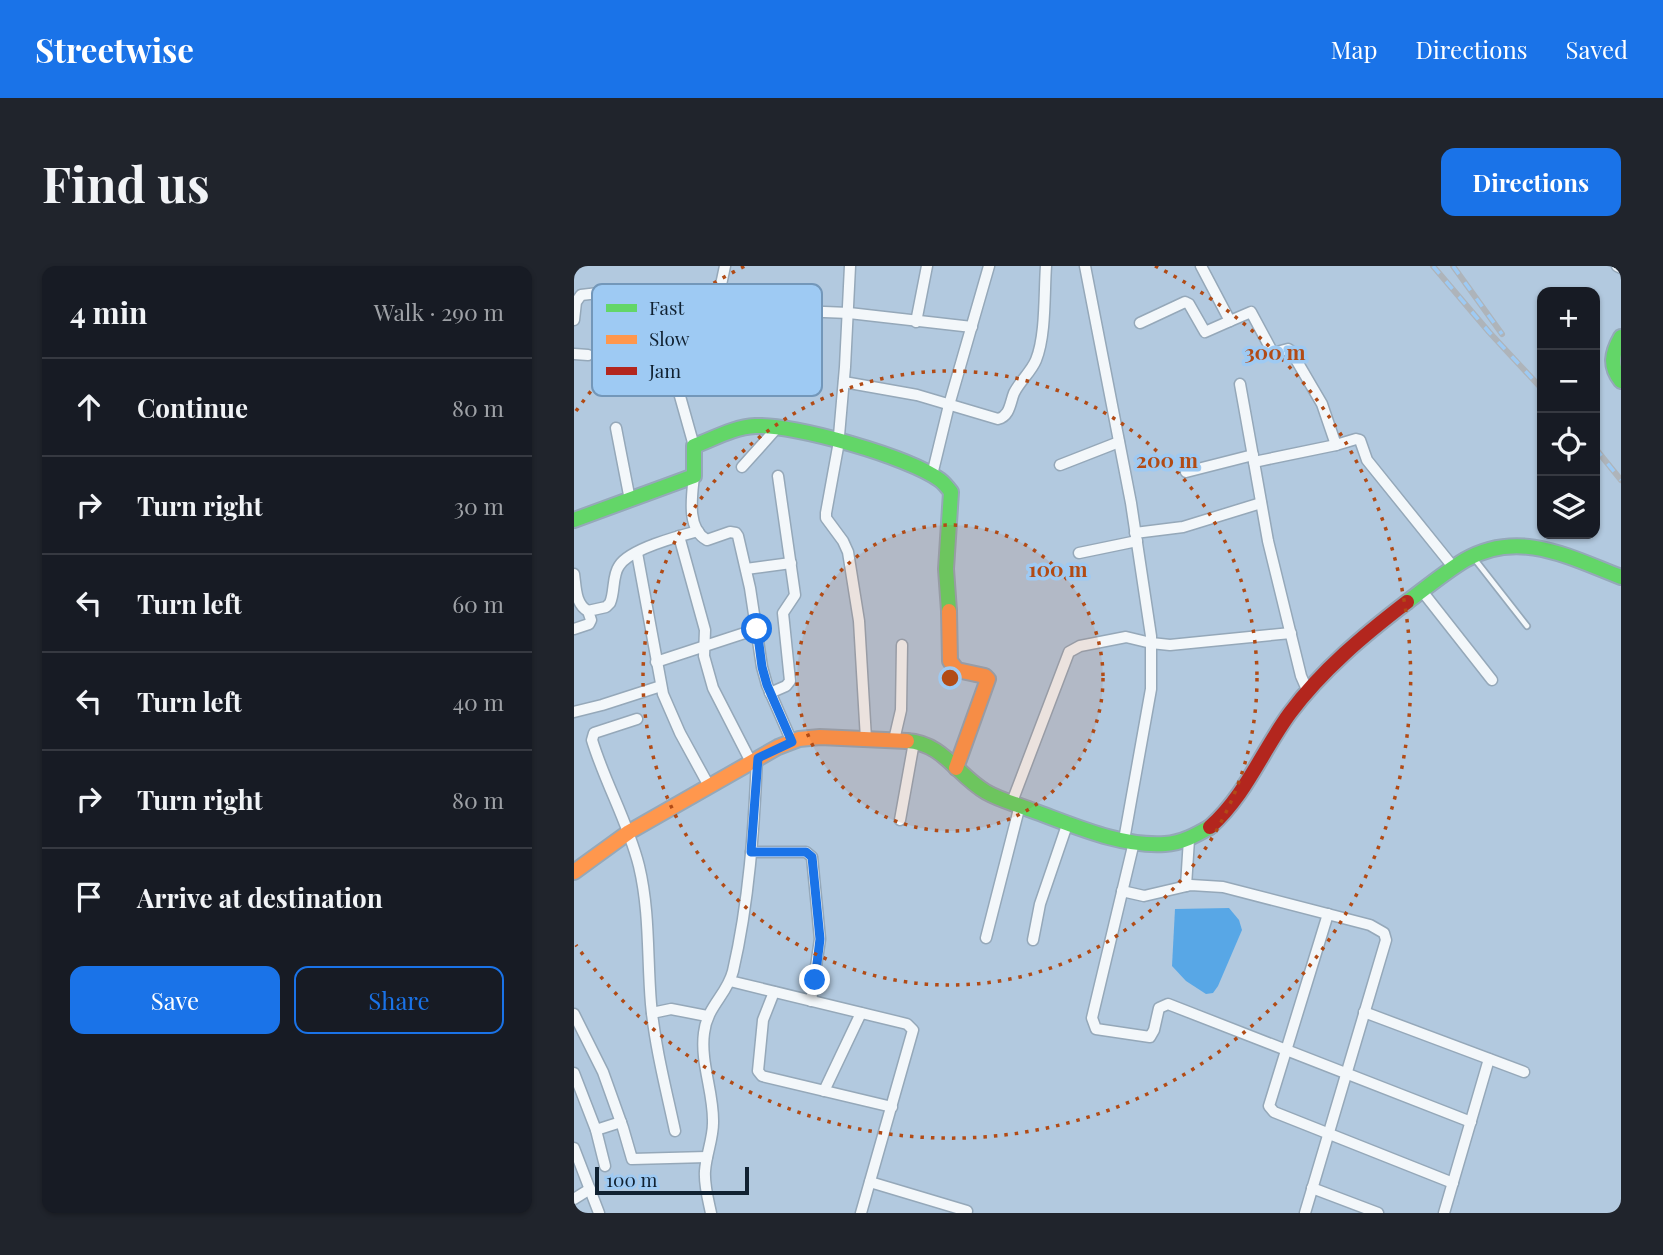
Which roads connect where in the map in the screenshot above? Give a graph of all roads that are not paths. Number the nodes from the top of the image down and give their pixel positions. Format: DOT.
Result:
graph roads {
  1 [pos="724,266"];
  2 [pos="850,266"];
  3 [pos="927,266"];
  4 [pos="989,266"];
  5 [pos="1046,266"];
  6 [pos="1086,266"];
  7 [pos="1201,266"];
  8 [pos="721,284"];
  9 [pos="592,294"];
  10 [pos="822,312"];
  11 [pos="849,313"];
  12 [pos="574,320"];
  13 [pos="1230,321"];
  14 [pos="916,322"];
  15 [pos="1140,323"];
  16 [pos="972,327"];
  17 [pos="1621,337"];
  18 [pos="574,354"];
  19 [pos="588,355"];
  20 [pos="1621,381"];
  21 [pos="844,382"];
  22 [pos="1240,384"];
  23 [pos="680,396"];
  24 [pos="949,405"];
  25 [pos="616,428"];
  26 [pos="776,429"];
  27 [pos="839,440"];
  28 [pos="1119,442"];
  29 [pos="1336,445"];
  30 [pos="694,446"];
  31 [pos="1254,459"];
  32 [pos="1059,465"];
  33 [pos="742,467"];
  34 [pos="1186,472"];
  35 [pos="694,475"];
  36 [pos="932,475"];
  37 [pos="778,476"];
  38 [pos="630,500"];
  39 [pos="1261,503"];
  40 [pos="574,520"];
  41 [pos="698,531"];
  42 [pos="679,536"];
  43 [pos="1136,537"];
  44 [pos="637,553"];
  45 [pos="1079,553"];
  46 [pos="1473,556"];
  47 [pos="791,563"];
  48 [pos="1454,568"];
  49 [pos="746,569"];
  50 [pos="574,574"];
  51 [pos="1621,577"];
  52 [pos="1422,591"];
  53 [pos="588,611"];
  54 [pos="1527,626"];
  55 [pos="574,629"];
  56 [pos="757,629"];
  57 [pos="1291,633"];
  58 [pos="1152,643"];
  59 [pos="902,645"];
  60 [pos="705,646"];
  61 [pos="656,662"];
  62 [pos="1492,680"];
  63 [pos="661,686"];
  64 [pos="770,692"];
  65 [pos="1308,692"];
  66 [pos="574,712"];
  67 [pos="637,719"];
  68 [pos="866,739"];
  69 [pos="894,740"];
  70 [pos="792,742"];
  71 [pos="914,742"];
  72 [pos="754,760"];
  73 [pos="956,768"];
  74 [pos="709,786"];
  75 [pos="1016,804"];
  76 [pos="900,820"];
  77 [pos="1069,822"];
  78 [pos="629,832"];
  79 [pos="1189,839"];
  80 [pos="1129,841"];
  81 [pos="751,852"];
  82 [pos="574,872"];
  83 [pos="1186,886"];
  84 [pos="1122,891"];
  85 [pos="1328,914"];
  86 [pos="986,938"];
  87 [pos="1033,940"];
  88 [pos="730,981"];
  89 [pos="774,992"];
  90 [pos="811,1001"];
  91 [pos="1364,1012"];
  92 [pos="652,1013"];
  93 [pos="861,1013"];
  94 [pos="574,1014"];
  95 [pos="707,1016"];
  96 [pos="1286,1049"];
  97 [pos="1489,1059"];
  98 [pos="1346,1072"];
  99 [pos="1524,1072"];
  100 [pos="574,1073"];
  101 [pos="824,1091"];
  102 [pos="892,1107"];
  103 [pos="621,1122"];
  104 [pos="1471,1122"];
  105 [pos="596,1130"];
  106 [pos="675,1131"];
  107 [pos="1328,1133"];
  108 [pos="574,1148"];
  109 [pos="707,1157"];
  110 [pos="606,1166"];
  111 [pos="870,1182"];
  112 [pos="1453,1182"];
  113 [pos="1312,1188"];
  114 [pos="590,1189"];
  115 [pos="574,1199"];
  116 [pos="967,1212"];
  117 [pos="599,1213"];
  118 [pos="711,1213"];
  119 [pos="861,1213"];
  120 [pos="1305,1213"];
  121 [pos="1378,1213"];
  122 [pos="1444,1213"];
  1 -- 8 [label="street"];
  2 -- 11 [label="street"];
  3 -- 14 [label="street"];
  4 -- 16 [label="street"];
  5 -- 24 [label="street"];
  6 -- 28 [label="street"];
  7 -- 13 [label="street"];
  9 -- 12 [label="street"];
  10 -- 11 [label="street"];
  11 -- 14 [label="street"];
  11 -- 21 [label="street"];
  13 -- 15 [label="street"];
  13 -- 29 [label="street"];
  14 -- 16 [label="street"];
  16 -- 24 [label="street"];
  17 -- 20 [label="street"];
  18 -- 19 [label="street"];
  21 -- 24 [label="street"];
  21 -- 27 [label="street"];
  22 -- 31 [label="street"];
  23 -- 30 [label="street"];
  24 -- 36 [label="street"];
  25 -- 38 [label="street"];
  26 -- 27 [label="street"];
  26 -- 30 [label="street"];
  26 -- 33 [label="street"];
  27 -- 36 [label="street"];
  27 -- 68 [label="street"];
  28 -- 32 [label="street"];
  28 -- 43 [label="street"];
  29 -- 31 [label="street"];
  29 -- 48 [label="street"];
  30 -- 35 [label="street"];
  31 -- 34 [label="street"];
  31 -- 39 [label="street"];
  35 -- 38 [label="street"];
  35 -- 41 [label="street"];
  36 -- 73 [label="street"];
  37 -- 47 [label="street"];
  38 -- 40 [label="street"];
  39 -- 43 [label="street"];
  39 -- 57 [label="street"];
  41 -- 42 [label="street"];
  41 -- 49 [label="street"];
  42 -- 44 [label="street"];
  42 -- 60 [label="street"];
  43 -- 45 [label="street"];
  43 -- 58 [label="street"];
  44 -- 53 [label="street"];
  44 -- 61 [label="street"];
  46 -- 48 [label="street"];
  46 -- 51 [label="street"];
  46 -- 54 [label="lane"];
  47 -- 49 [label="street"];
  47 -- 64 [label="street"];
  48 -- 52 [label="street"];
  49 -- 56 [label="street"];
  50 -- 53 [label="street"];
  52 -- 62 [label="street"];
  52 -- 65 [label="street"];
  53 -- 55 [label="street"];
  56 -- 60 [label="street"];
  56 -- 64 [label="street"];
  57 -- 58 [label="street"];
  57 -- 65 [label="street"];
  58 -- 75 [label="street"];
  58 -- 80 [label="street"];
  59 -- 69 [label="street"];
  60 -- 61 [label="street"];
  60 -- 72 [label="street"];
  61 -- 63 [label="street"];
  63 -- 66 [label="street"];
  63 -- 74 [label="street"];
  64 -- 70 [label="street"];
  65 -- 79 [label="street"];
  67 -- 78 [label="street"];
  68 -- 69 [label="street"];
  68 -- 70 [label="street"];
  69 -- 71 [label="street"];
  70 -- 72 [label="street"];
  71 -- 73 [label="street"];
  71 -- 76 [label="street"];
  72 -- 74 [label="street"];
  72 -- 81 [label="street"];
  73 -- 75 [label="street"];
  74 -- 78 [label="street"];
  75 -- 77 [label="street"];
  75 -- 86 [label="street"];
  77 -- 80 [label="street"];
  77 -- 87 [label="street"];
  78 -- 82 [label="street"];
  78 -- 92 [label="street"];
  79 -- 80 [label="street"];
  79 -- 83 [label="street"];
  80 -- 84 [label="street"];
  81 -- 88 [label="street"];
  81 -- 90 [label="street"];
  83 -- 84 [label="street"];
  83 -- 85 [label="street"];
  84 -- 96 [label="street"];
  85 -- 91 [label="street"];
  85 -- 96 [label="street"];
  88 -- 89 [label="street"];
  88 -- 95 [label="street"];
  89 -- 90 [label="street"];
  89 -- 101 [label="street"];
  90 -- 93 [label="street"];
  91 -- 97 [label="street"];
  91 -- 98 [label="street"];
  92 -- 95 [label="street"];
  92 -- 106 [label="street"];
  93 -- 101 [label="street"];
  93 -- 102 [label="street"];
  94 -- 103 [label="street"];
  95 -- 109 [label="street"];
  96 -- 98 [label="street"];
  96 -- 107 [label="street"];
  97 -- 99 [label="street"];
  97 -- 104 [label="street"];
  98 -- 104 [label="street"];
  98 -- 107 [label="street"];
  100 -- 105 [label="street"];
  101 -- 102 [label="street"];
  102 -- 111 [label="street"];
  103 -- 105 [label="street"];
  103 -- 109 [label="street"];
  104 -- 112 [label="street"];
  105 -- 110 [label="street"];
  107 -- 112 [label="street"];
  107 -- 113 [label="street"];
  108 -- 114 [label="street"];
  109 -- 118 [label="street"];
  111 -- 116 [label="street"];
  111 -- 119 [label="street"];
  112 -- 122 [label="street"];
  113 -- 120 [label="street"];
  113 -- 121 [label="street"];
  114 -- 115 [label="street"];
  114 -- 117 [label="street"];
}
